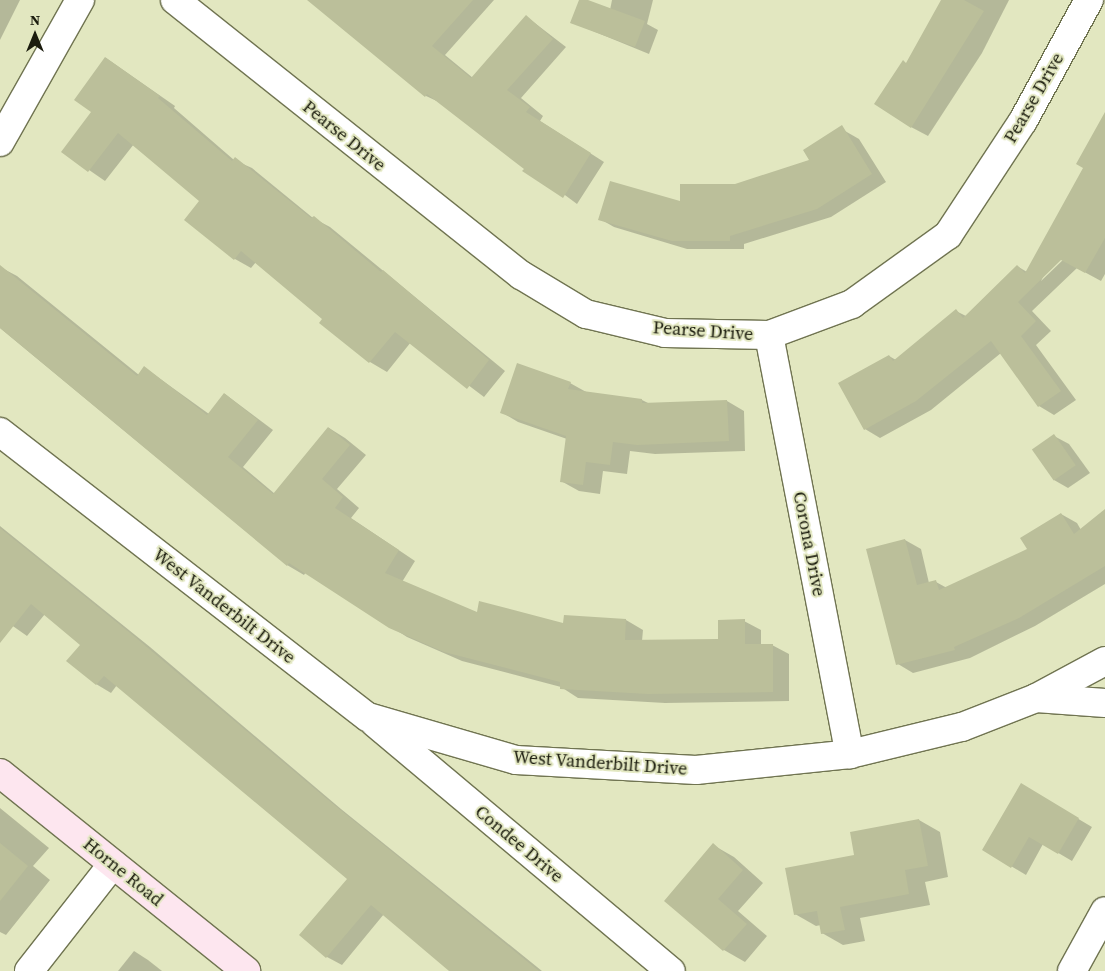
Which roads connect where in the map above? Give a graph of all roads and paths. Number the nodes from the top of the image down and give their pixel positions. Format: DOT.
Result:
graph roads {
  1 [pos="80,0"];
  2 [pos="175,0"];
  3 [pos="1089,0"];
  4 [pos="0,142"];
  5 [pos="768,335"];
  6 [pos="0,432"];
  7 [pos="1105,661"];
  8 [pos="1036,698"];
  9 [pos="1105,703"];
  10 [pos="368,717"];
  11 [pos="850,754"];
  12 [pos="0,772"];
  13 [pos="113,864"];
  14 [pos="1105,911"];
  15 [pos="29,971"];
  16 [pos="246,971"];
  17 [pos="671,971"];
  18 [pos="1072,971"];
  1 -- 4 [label="street"];
  2 -- 5 [label="street, Pearse Drive"];
  3 -- 5 [label="street, Pearse Drive"];
  5 -- 11 [label="street, Corona Drive"];
  6 -- 10 [label="street, West Vanderbilt Drive"];
  7 -- 8 [label="street, West Vanderbilt Drive"];
  8 -- 9 [label="street"];
  8 -- 11 [label="street, West Vanderbilt Drive"];
  10 -- 11 [label="street, West Vanderbilt Drive"];
  10 -- 17 [label="street, Condee Drive"];
  12 -- 13 [label="main road, Horne Road"];
  13 -- 15 [label="street"];
  13 -- 16 [label="main road, Horne Road"];
  14 -- 18 [label="street"];
}
